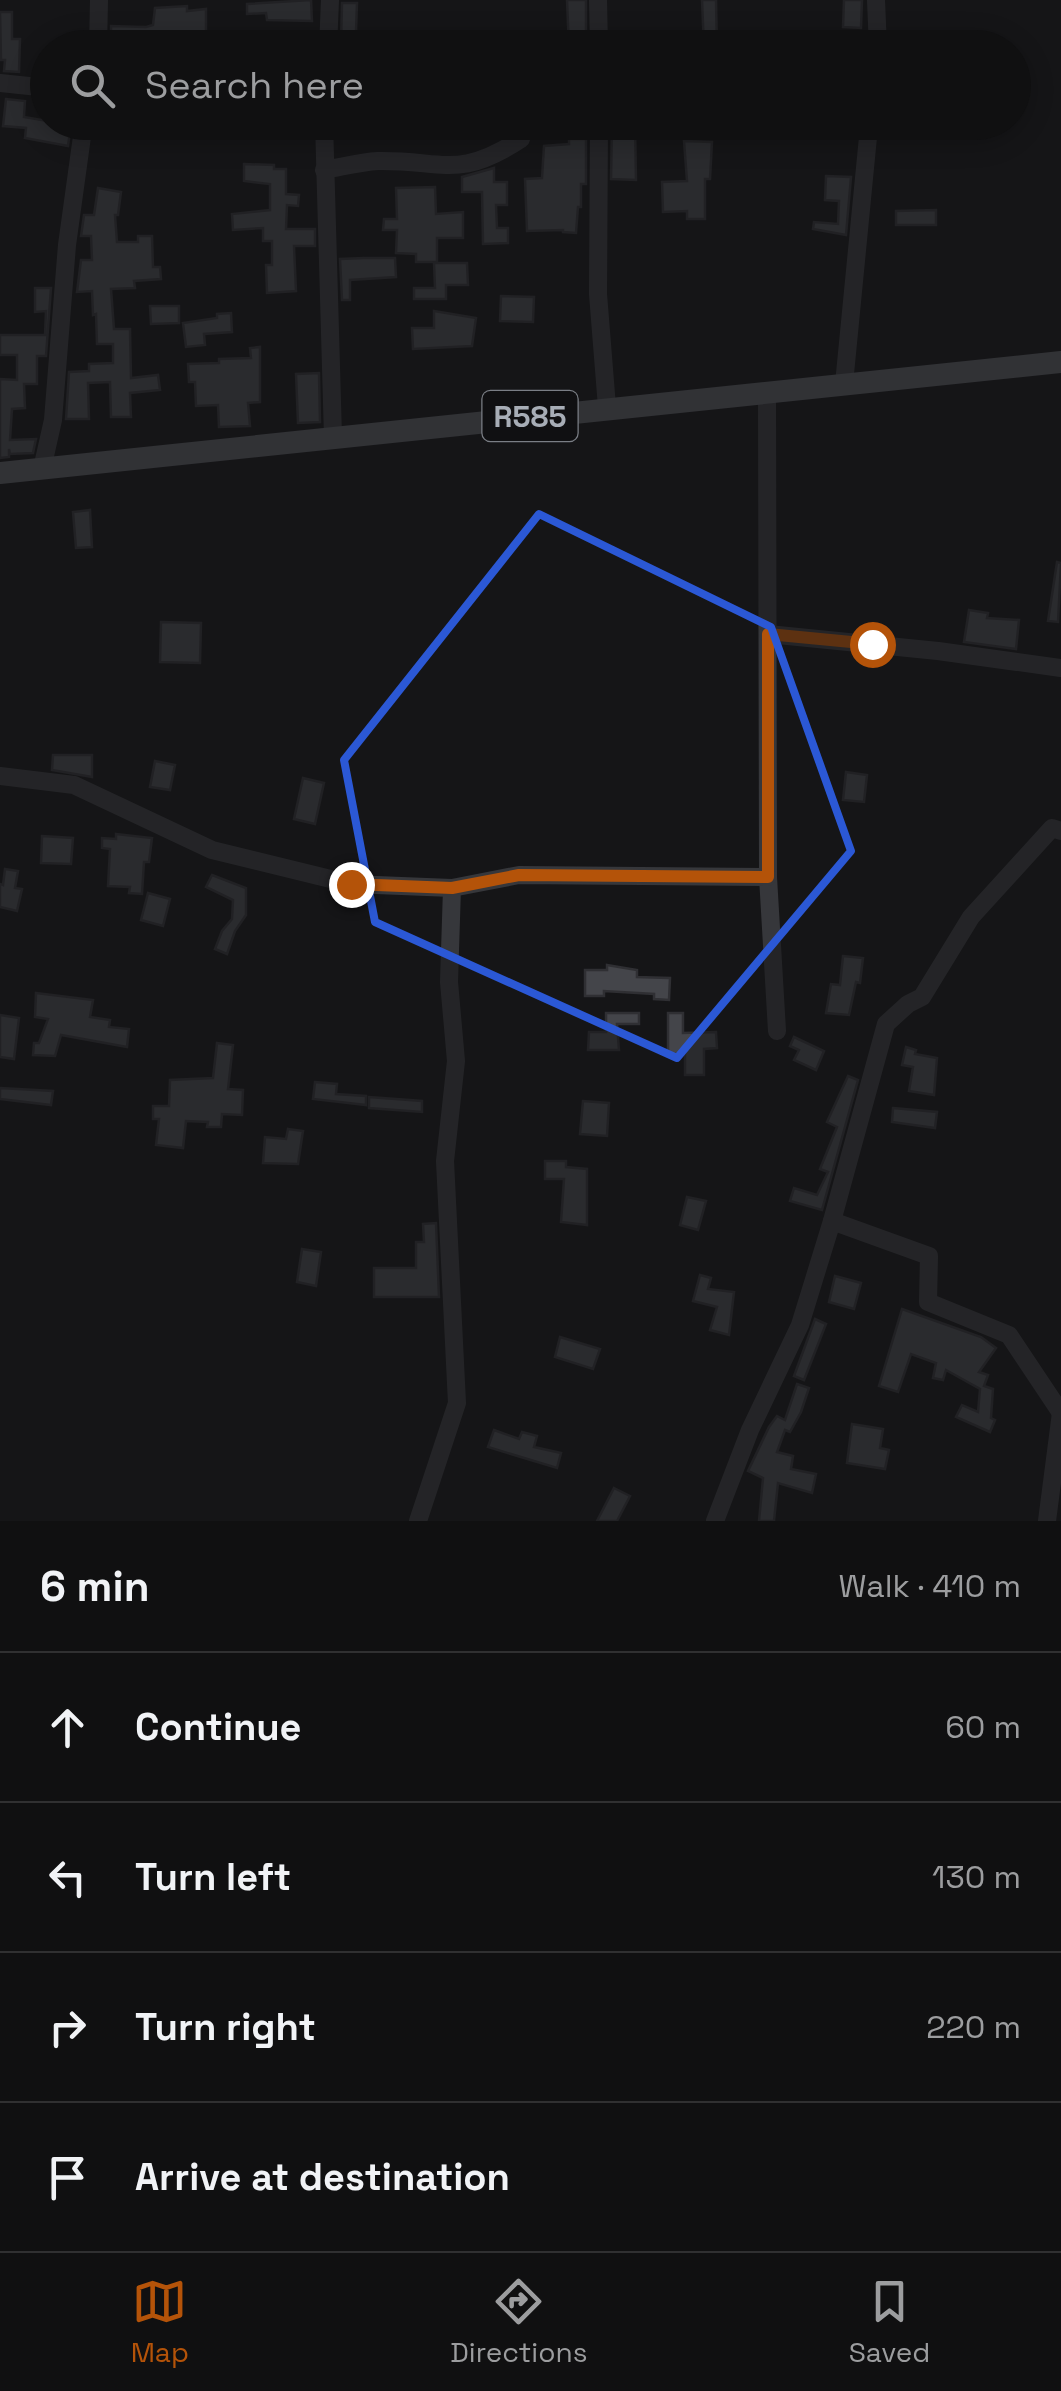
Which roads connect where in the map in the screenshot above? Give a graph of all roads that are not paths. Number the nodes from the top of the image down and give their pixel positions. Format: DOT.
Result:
graph roads {
  1 [pos="100,0"];
  2 [pos="330,0"];
  3 [pos="598,0"];
  4 [pos="876,0"];
  5 [pos="99,30"];
  6 [pos="329,30"];
  7 [pos="598,30"];
  8 [pos="877,30"];
  9 [pos="0,83"];
  10 [pos="30,86"];
  11 [pos="82,140"];
  12 [pos="324,140"];
  13 [pos="519,140"];
  14 [pos="600,140"];
  15 [pos="870,140"];
  16 [pos="324,170"];
  17 [pos="1061,362"];
  18 [pos="844,384"];
  19 [pos="768,391"];
  20 [pos="607,408"];
  21 [pos="333,437"];
  22 [pos="42,469"];
  23 [pos="0,474"];
  24 [pos="768,634"];
  25 [pos="1061,668"];
  26 [pos="0,776"];
  27 [pos="1061,832"];
  28 [pos="768,877"];
  29 [pos="452,888"];
  30 [pos="777,1031"];
  31 [pos="832,1221"];
  32 [pos="1061,1413"];
  33 [pos="418,1521"];
  34 [pos="715,1521"];
  35 [pos="1047,1521"];
  1 -- 5 [label="street"];
  2 -- 6 [label="street"];
  3 -- 7 [label="street"];
  4 -- 8 [label="street"];
  9 -- 10 [label="street"];
  11 -- 22 [label="street"];
  12 -- 16 [label="street"];
  13 -- 16 [label="street"];
  14 -- 20 [label="street"];
  15 -- 18 [label="street"];
  16 -- 21 [label="street"];
  17 -- 18 [label="main road, R585"];
  18 -- 19 [label="main road, R585"];
  19 -- 20 [label="main road, R585"];
  19 -- 24 [label="street"];
  20 -- 21 [label="main road, R585"];
  21 -- 22 [label="main road, R585"];
  22 -- 23 [label="main road, R585"];
  24 -- 25 [label="street"];
  24 -- 28 [label="street"];
  26 -- 29 [label="street"];
  27 -- 31 [label="street"];
  28 -- 29 [label="street"];
  28 -- 30 [label="street"];
  29 -- 33 [label="street"];
  31 -- 32 [label="street"];
  31 -- 34 [label="street"];
  32 -- 35 [label="street"];
}
